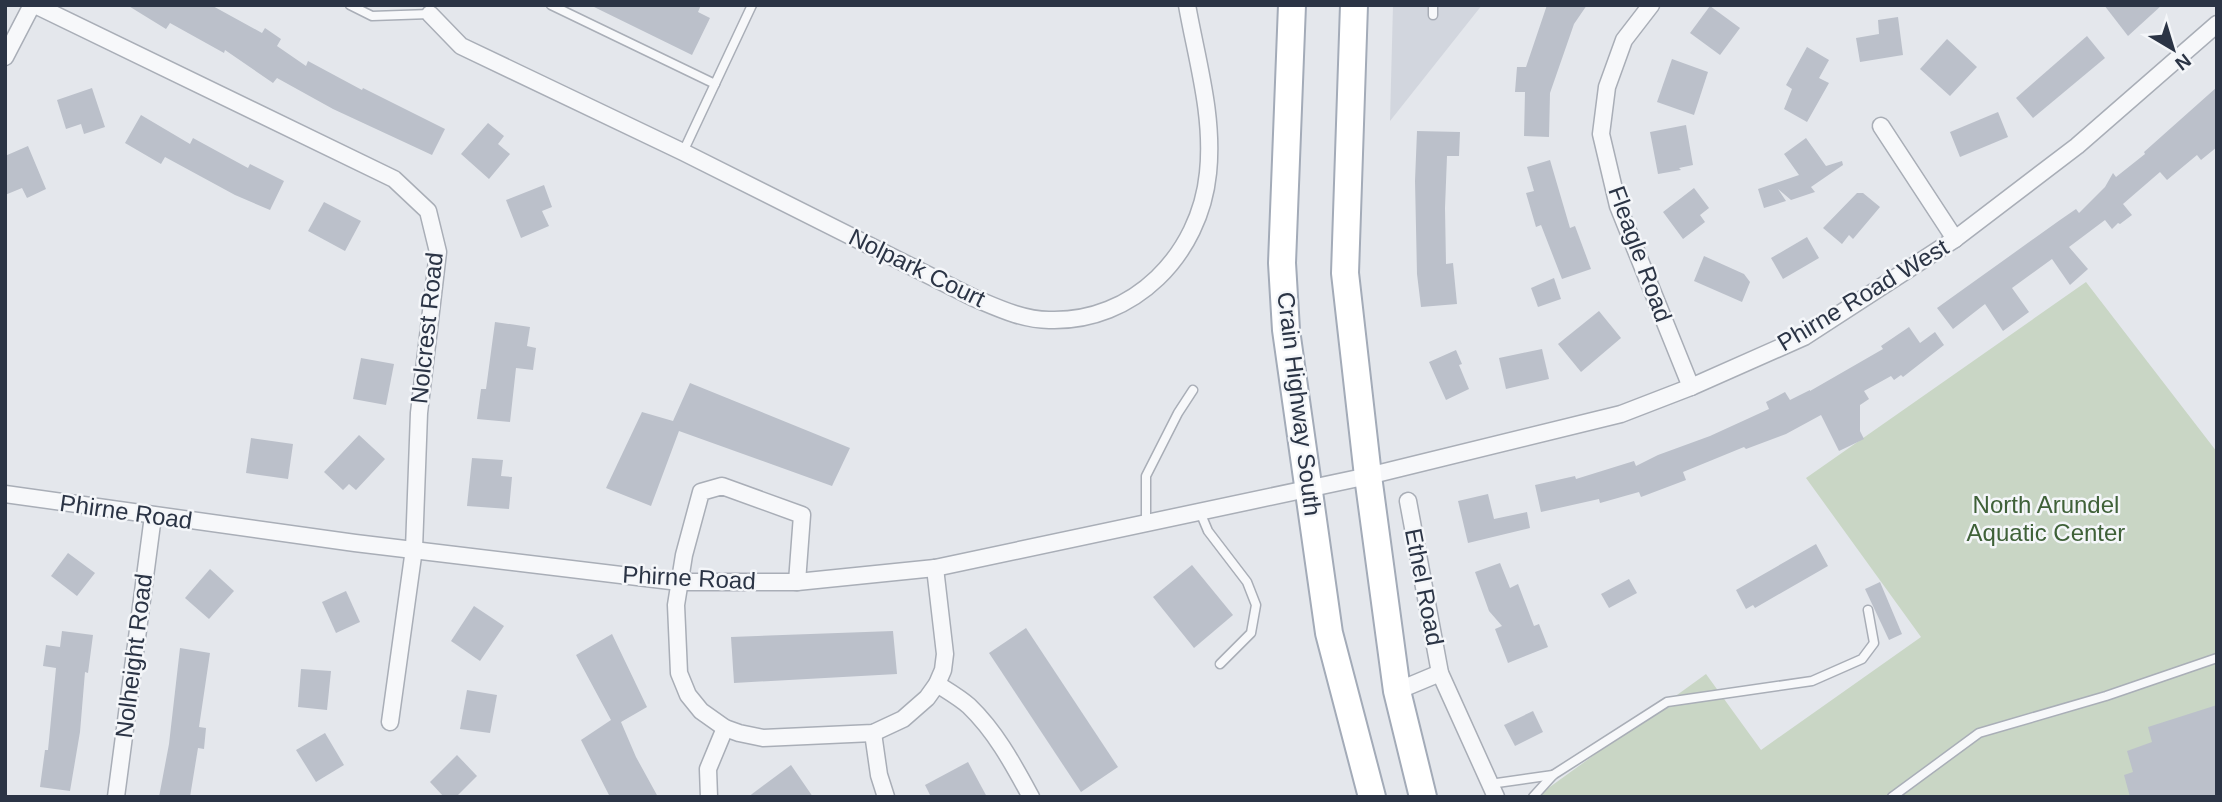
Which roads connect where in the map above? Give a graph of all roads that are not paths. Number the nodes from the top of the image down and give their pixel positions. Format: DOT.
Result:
graph roads {
  1 [pos="33,5"];
  2 [pos="350,5"];
  3 [pos="551,5"];
  4 [pos="752,5"];
  5 [pos="1187,5"];
  6 [pos="1292,5"];
  7 [pos="1354,5"];
  8 [pos="1433,5"];
  9 [pos="1651,5"];
  10 [pos="430,14"];
  11 [pos="1433,15"];
  12 [pos="2217,24"];
  13 [pos="5,57"];
  14 [pos="715,84"];
  15 [pos="1881,126"];
  16 [pos="683,152"];
  17 [pos="1955,239"];
  18 [pos="1691,387"];
  19 [pos="1193,390"];
  20 [pos="1368,476"];
  21 [pos="1309,488"];
  22 [pos="5,494"];
  23 [pos="1408,501"];
  24 [pos="1200,512"];
  25 [pos="153,516"];
  26 [pos="1146,523"];
  27 [pos="414,548"];
  28 [pos="935,568"];
  29 [pos="679,582"];
  30 [pos="797,582"];
  31 [pos="1868,610"];
  32 [pos="2217,659"];
  33 [pos="1220,664"];
  34 [pos="1440,673"];
  35 [pos="937,684"];
  36 [pos="1397,691"];
  37 [pos="390,722"];
  38 [pos="725,728"];
  39 [pos="873,733"];
  40 [pos="1553,775"];
  41 [pos="1493,790"];
  42 [pos="116,797"];
  43 [pos="709,797"];
  44 [pos="886,797"];
  45 [pos="1031,797"];
  46 [pos="1372,797"];
  47 [pos="1423,797"];
  48 [pos="1533,797"];
  49 [pos="1892,797"];
  1 -- 13 [label="street"];
  1 -- 27 [label="street, Nolcrest Road"];
  2 -- 10 [label="lane"];
  3 -- 14 [label="lane"];
  4 -- 14 [label="lane"];
  5 -- 16 [label="street, Nolpark Court"];
  6 -- 21 [label="main road, Crain Highway South"];
  7 -- 20 [label="main road"];
  8 -- 11 [label="lane"];
  9 -- 18 [label="street, Fleagle Road"];
  10 -- 16 [label="street, Nolpark Court"];
  12 -- 17 [label="street, Phirne Road West"];
  14 -- 16 [label="lane"];
  15 -- 17 [label="street"];
  17 -- 18 [label="street, Phirne Road West"];
  18 -- 20 [label="street, Phirne Road West"];
  19 -- 26 [label="lane"];
  20 -- 21 [label="street, Phirne Road"];
  20 -- 36 [label="main road"];
  21 -- 24 [label="street, Phirne Road"];
  21 -- 46 [label="main road, Crain Highway South"];
  22 -- 25 [label="street, Phirne Road"];
  23 -- 34 [label="street, Ethel Road"];
  24 -- 26 [label="street, Phirne Road"];
  24 -- 33 [label="lane"];
  25 -- 27 [label="street, Phirne Road"];
  25 -- 42 [label="street, Nolheight Road"];
  26 -- 28 [label="street, Phirne Road"];
  27 -- 29 [label="street, Phirne Road"];
  27 -- 37 [label="street, Nolcrest Road"];
  28 -- 30 [label="street, Phirne Road"];
  28 -- 35 [label="street"];
  29 -- 30 [label="street, Phirne Road"];
  29 -- 30 [label="street"];
  29 -- 38 [label="street"];
  31 -- 40 [label="lane"];
  32 -- 49 [label="lane"];
  34 -- 36 [label="street, Ethel Road"];
  34 -- 41 [label="street, Ethel Road"];
  35 -- 39 [label="street"];
  35 -- 45 [label="street"];
  36 -- 47 [label="main road"];
  38 -- 39 [label="street"];
  38 -- 43 [label="street"];
  39 -- 44 [label="street"];
  40 -- 41 [label="lane"];
  40 -- 48 [label="lane"];
}
